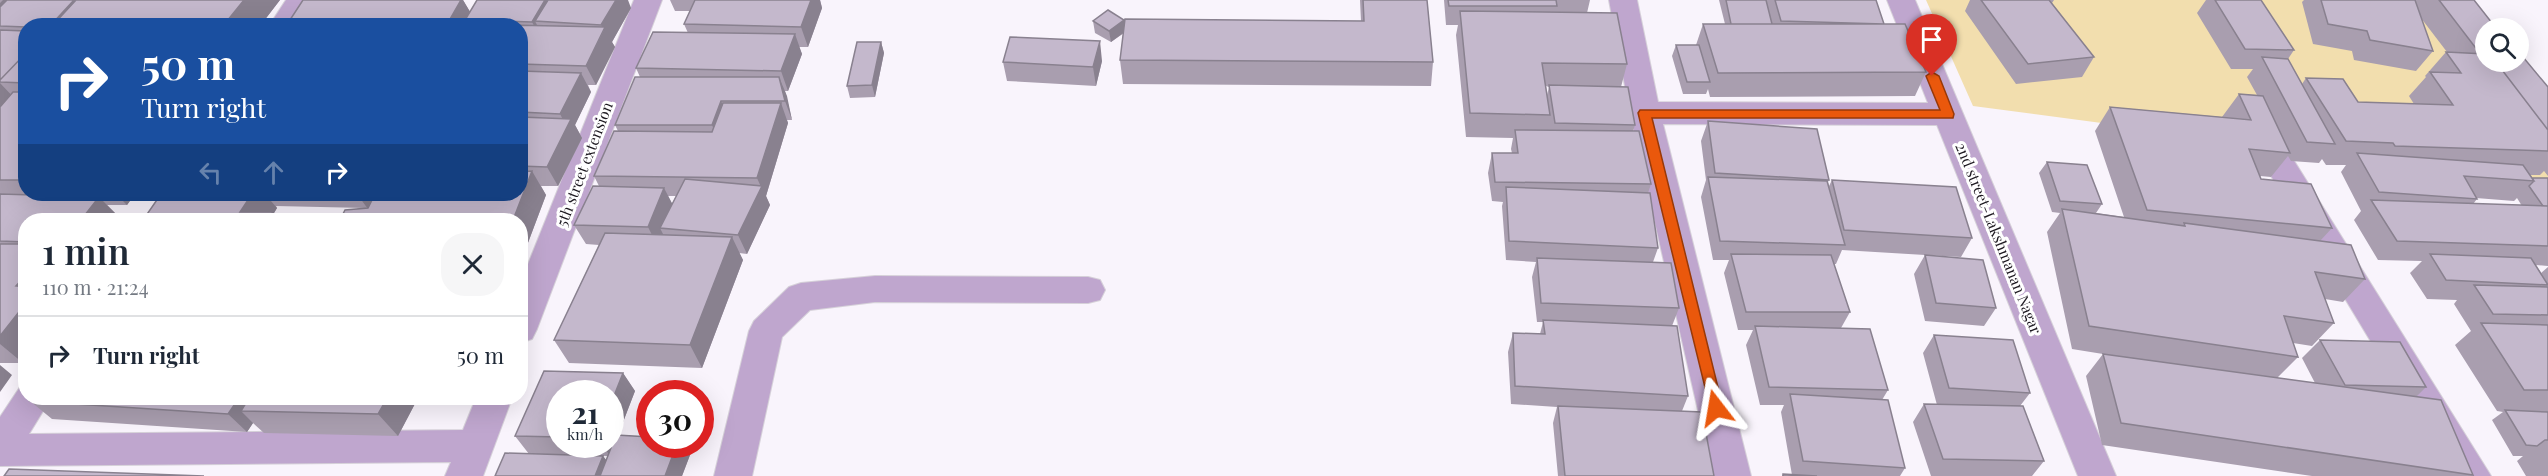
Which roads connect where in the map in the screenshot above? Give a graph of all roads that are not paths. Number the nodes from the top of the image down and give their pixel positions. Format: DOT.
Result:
graph roads {
  1 [pos="300,0"];
  2 [pos="648,0"];
  3 [pos="1623,0"];
  4 [pos="1901,0"];
  5 [pos="288,18"];
  6 [pos="1645,113"];
  7 [pos="1948,114"];
  8 [pos="2275,156"];
  9 [pos="1088,290"];
  10 [pos="528,308"];
  11 [pos="28,405"];
  12 [pos="491,405"];
  13 [pos="0,448"];
  14 [pos="469,461"];
  15 [pos="733,476"];
  16 [pos="1732,476"];
  17 [pos="2097,476"];
  18 [pos="2472,476"];
  1 -- 5 [label="street"];
  2 -- 10 [label="street, 5th street extension"];
  3 -- 6 [label="street"];
  4 -- 7 [label="street, 2nd street-Lakshmanan Nagar"];
  6 -- 7 [label="street"];
  6 -- 16 [label="street"];
  7 -- 17 [label="street, 2nd street-Lakshmanan Nagar"];
  8 -- 18 [label="street"];
  9 -- 15 [label="street"];
  11 -- 13 [label="street"];
  12 -- 14 [label="street"];
  13 -- 14 [label="street"];
}
